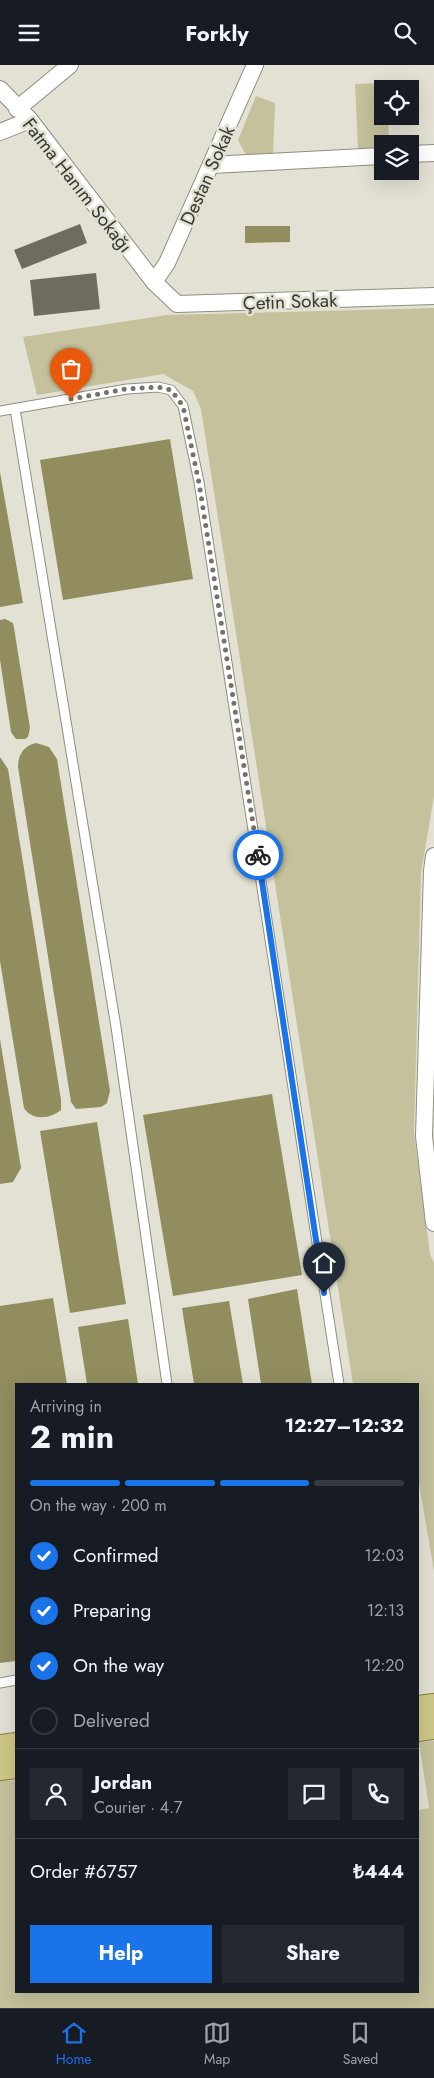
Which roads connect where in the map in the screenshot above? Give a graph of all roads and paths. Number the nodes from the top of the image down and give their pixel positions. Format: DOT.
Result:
graph roads {
  1 [pos="70,65"];
  2 [pos="255,65"];
  3 [pos="0,89"];
  4 [pos="17,109"];
  5 [pos="30,120"];
  6 [pos="0,132"];
  7 [pos="434,153"];
  8 [pos="419,154"];
  9 [pos="374,156"];
  10 [pos="211,165"];
  11 [pos="154,282"];
  12 [pos="434,296"];
  13 [pos="15,409"];
  14 [pos="0,411"];
  15 [pos="434,856"];
  16 [pos="429,1136"];
  17 [pos="434,1223"];
  18 [pos="167,1383"];
  19 [pos="338,1383"];
  20 [pos="15,1680"];
  21 [pos="0,1683"];
  22 [pos="434,1707"];
  23 [pos="419,1709"];
  24 [pos="434,1726"];
  25 [pos="419,1728"];
  26 [pos="15,1746"];
  27 [pos="0,1748"];
  28 [pos="15,1765"];
  29 [pos="0,1767"];
  1 -- 4 [label="street"];
  2 -- 10 [label="street, Destan Sokak"];
  3 -- 4 [label="street, Fatma Hanım Sokağı"];
  4 -- 5 [label="street, Fatma Hanım Sokağı"];
  5 -- 6 [label="street"];
  5 -- 11 [label="street, Fatma Hanım Sokağı"];
  7 -- 8 [label="street"];
  9 -- 10 [label="street"];
  10 -- 11 [label="street, Destan Sokak"];
  11 -- 12 [label="street, Çetin Sokak"];
  13 -- 14 [label="lane"];
  13 -- 18 [label="lane"];
  13 -- 19 [label="lane"];
  15 -- 16 [label="street"];
  16 -- 17 [label="street"];
  20 -- 21 [label="lane"];
  22 -- 23 [label="main road"];
  24 -- 25 [label="main road"];
  26 -- 27 [label="main road"];
  28 -- 29 [label="main road"];
}
